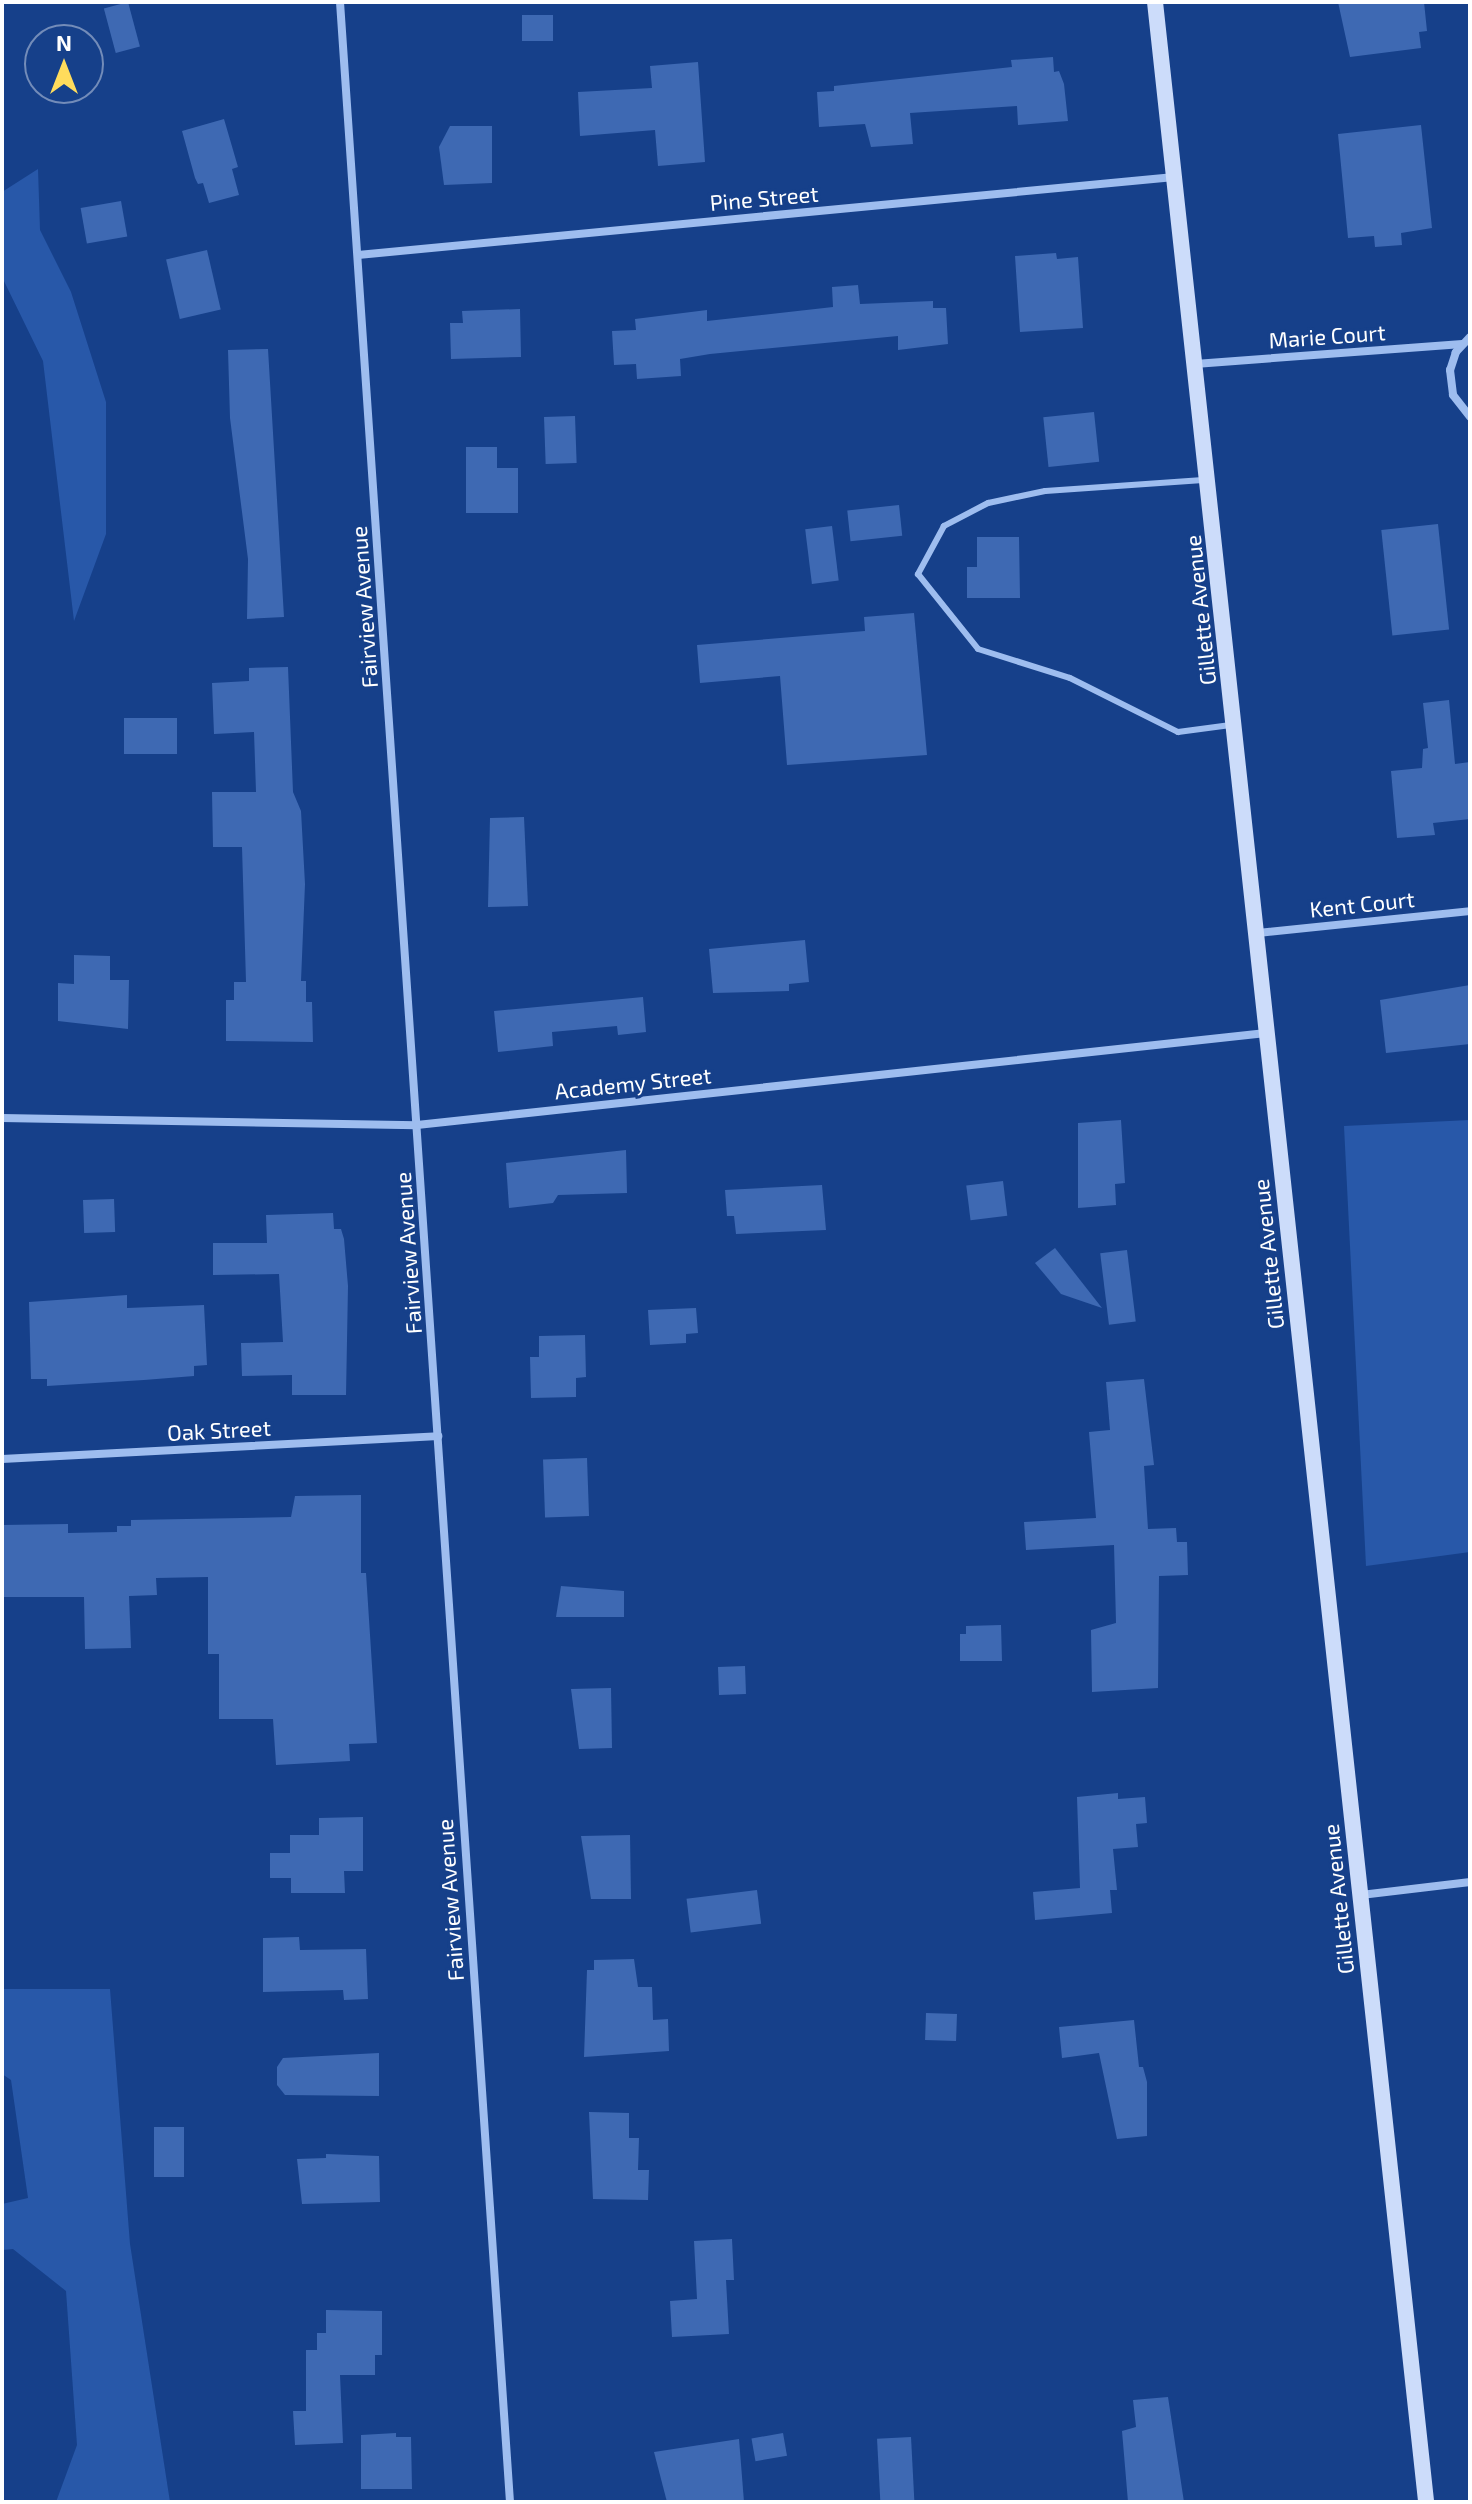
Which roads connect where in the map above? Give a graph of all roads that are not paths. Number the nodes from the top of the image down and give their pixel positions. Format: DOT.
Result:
graph roads {
  1 [pos="340,2"];
  2 [pos="1155,2"];
  3 [pos="1174,177"];
  4 [pos="358,255"];
  5 [pos="1470,337"];
  6 [pos="1462,344"];
  7 [pos="1195,364"];
  8 [pos="1470,417"];
  9 [pos="1208,480"];
  10 [pos="1235,724"];
  11 [pos="1470,911"];
  12 [pos="1258,933"];
  13 [pos="1266,1033"];
  14 [pos="2,1118"];
  15 [pos="417,1125"];
  16 [pos="438,1436"];
  17 [pos="2,1459"];
  18 [pos="1470,1882"];
  19 [pos="1360,1895"];
  20 [pos="510,2502"];
  21 [pos="1426,2502"];
  1 -- 4 [label="street, Fairview Avenue"];
  2 -- 3 [label="street, Gillette Avenue"];
  3 -- 4 [label="street, Pine Street"];
  3 -- 7 [label="street, Gillette Avenue"];
  4 -- 15 [label="street, Fairview Avenue"];
  5 -- 6 [label="street"];
  6 -- 7 [label="street, Marie Court"];
  6 -- 8 [label="street"];
  7 -- 9 [label="street, Gillette Avenue"];
  9 -- 10 [label="street, Gillette Avenue"];
  9 -- 10 [label="lane"];
  10 -- 12 [label="street, Gillette Avenue"];
  11 -- 12 [label="street, Kent Court"];
  12 -- 13 [label="street, Gillette Avenue"];
  13 -- 15 [label="street, Academy Street"];
  13 -- 19 [label="street, Gillette Avenue"];
  14 -- 15 [label="street, Academy Street"];
  15 -- 16 [label="street, Fairview Avenue"];
  16 -- 17 [label="street, Oak Street"];
  16 -- 20 [label="street, Fairview Avenue"];
  18 -- 19 [label="street"];
  19 -- 21 [label="street, Gillette Avenue"];
}
